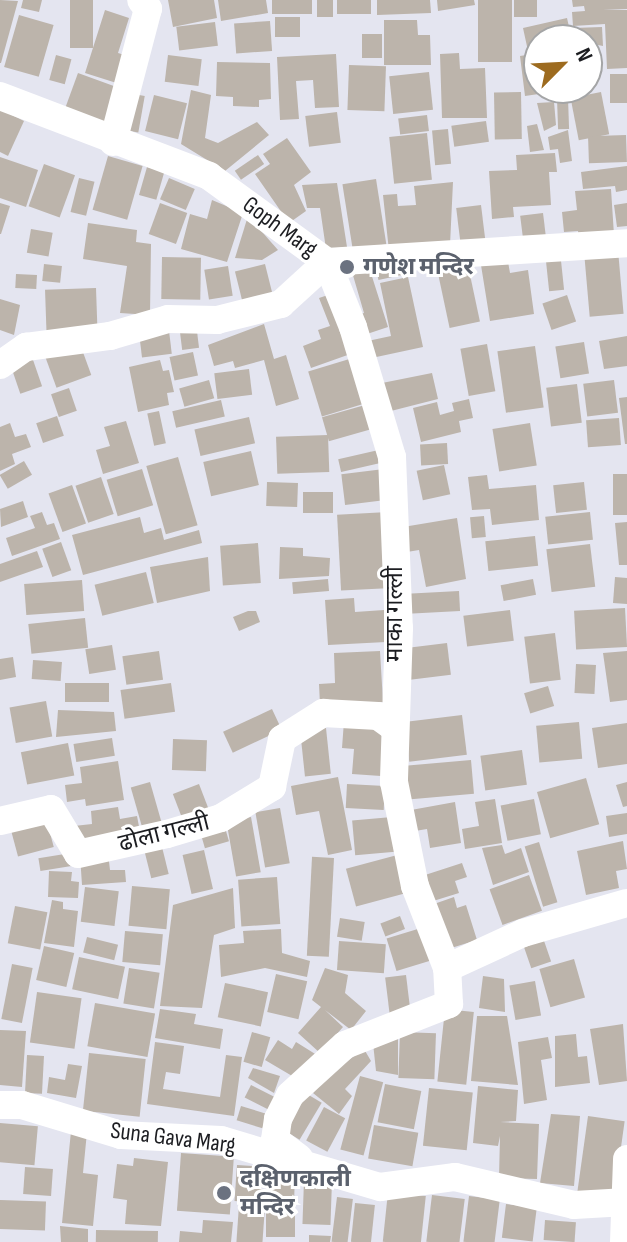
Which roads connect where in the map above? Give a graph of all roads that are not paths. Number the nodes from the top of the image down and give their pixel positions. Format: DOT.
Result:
graph roads {
  1 [pos="141,0"];
  2 [pos="0,96"];
  3 [pos="113,142"];
  4 [pos="627,243"];
  5 [pos="327,262"];
  6 [pos="0,365"];
  7 [pos="392,726"];
  8 [pos="0,821"];
  9 [pos="627,903"];
  10 [pos="447,968"];
  11 [pos="0,1105"];
  12 [pos="627,1159"];
  13 [pos="302,1161"];
  14 [pos="625,1202"];
  15 [pos="624,1242"];
  1 -- 3 [label="street"];
  2 -- 3 [label="street, Goph Marg"];
  3 -- 5 [label="street, Goph Marg"];
  4 -- 5 [label="street, Goph Marg"];
  5 -- 6 [label="street"];
  5 -- 7 [label="street, माका गल्ली"];
  7 -- 8 [label="street, ढोला गल्ली"];
  7 -- 10 [label="street, माका गल्ली"];
  9 -- 10 [label="street"];
  10 -- 13 [label="street"];
  11 -- 13 [label="street, Suna Gava Marg"];
  12 -- 14 [label="street"];
  13 -- 14 [label="street, Suna Gava Marg"];
  14 -- 15 [label="street"];
}
